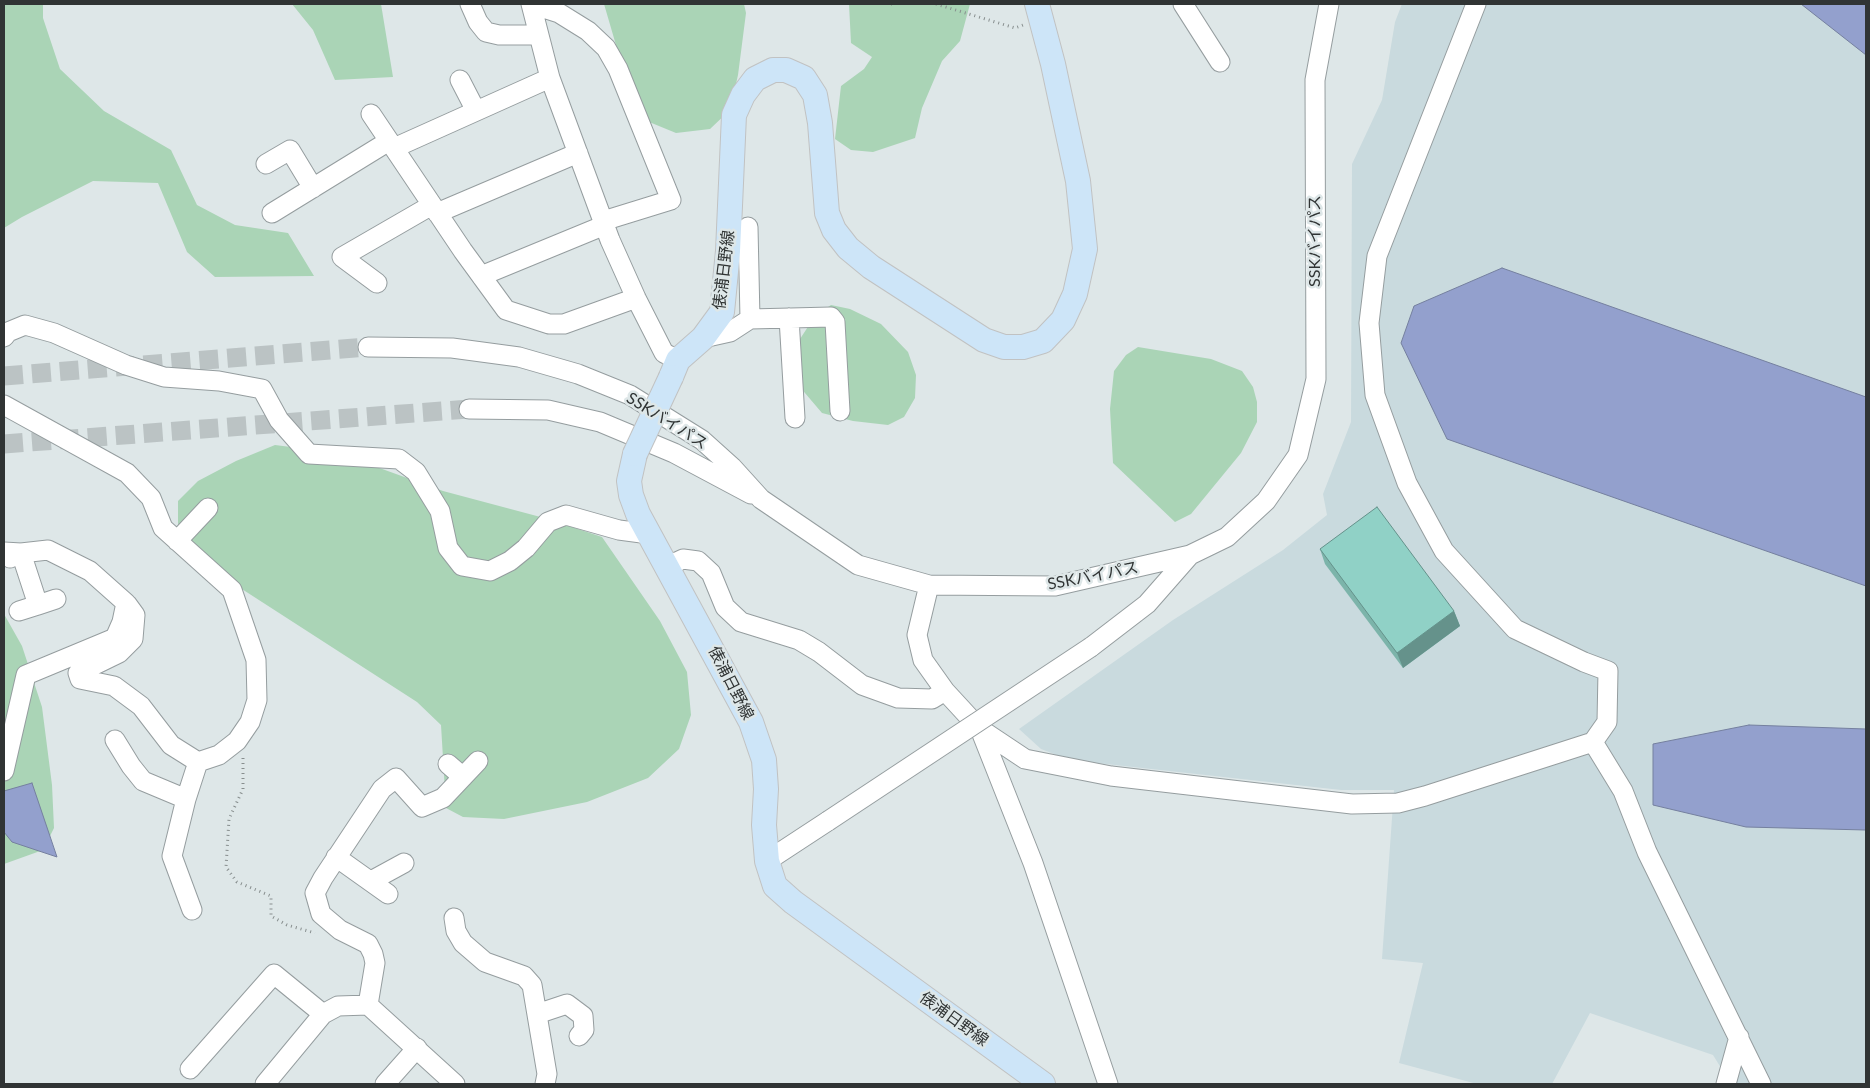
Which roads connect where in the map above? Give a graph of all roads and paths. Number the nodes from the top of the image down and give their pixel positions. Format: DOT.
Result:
graph roads {
  1 [pos="470,4"];
  2 [pos="531,4"];
  3 [pos="936,4"];
  4 [pos="1183,4"];
  5 [pos="1329,4"];
  6 [pos="1476,4"];
  7 [pos="1039,11"];
  8 [pos="538,35"];
  9 [pos="1220,62"];
  10 [pos="550,78"];
  11 [pos="460,80"];
  12 [pos="476,112"];
  13 [pos="371,114"];
  14 [pos="392,145"];
  15 [pos="578,153"];
  16 [pos="266,164"];
  17 [pos="313,188"];
  18 [pos="434,208"];
  19 [pos="272,213"];
  20 [pos="604,223"];
  21 [pos="748,227"];
  22 [pos="481,276"];
  23 [pos="377,283"];
  24 [pos="636,298"];
  25 [pos="789,318"];
  26 [pos="750,319"];
  27 [pos="4,337"];
  28 [pos="703,338"];
  29 [pos="368,347"];
  30 [pos="674,368"];
  31 [pos="4,405"];
  32 [pos="469,409"];
  33 [pos="840,411"];
  34 [pos="795,418"];
  35 [pos="761,499"];
  36 [pos="208,508"];
  37 [pos="649,534"];
  38 [pos="178,541"];
  39 [pos="9,555"];
  40 [pos="1190,555"];
  41 [pos="668,566"];
  42 [pos="929,584"];
  43 [pos="126,604"];
  44 [pos="19,611"];
  45 [pos="945,691"];
  46 [pos="980,729"];
  47 [pos="115,740"];
  48 [pos="237,741"];
  49 [pos="1593,742"];
  50 [pos="478,761"];
  51 [pos="198,762"];
  52 [pos="448,764"];
  53 [pos="4,771"];
  54 [pos="463,777"];
  55 [pos="186,799"];
  56 [pos="336,858"];
  57 [pos="767,861"];
  58 [pos="404,863"];
  59 [pos="371,881"];
  60 [pos="388,894"];
  61 [pos="192,910"];
  62 [pos="454,918"];
  63 [pos="323,937"];
  64 [pos="368,1005"];
  65 [pos="323,1014"];
  66 [pos="537,1014"];
  67 [pos="580,1036"];
  68 [pos="1738,1037"];
  69 [pos="417,1048"];
  70 [pos="190,1069"];
  71 [pos="265,1084"];
  72 [pos="385,1084"];
  73 [pos="456,1084"];
  74 [pos="545,1084"];
  75 [pos="1043,1084"];
  76 [pos="1108,1084"];
  77 [pos="1726,1084"];
  78 [pos="1761,1084"];
  1 -- 8 [label="street"];
  2 -- 8 [label="street"];
  2 -- 20 [label="street"];
  3 -- 7 [label="path"];
  4 -- 9 [label="street"];
  5 -- 40 [label="street, SSKバイパス"];
  6 -- 49 [label="street"];
  7 -- 28 [label="main road, 俵浦日野線"];
  8 -- 10 [label="street"];
  10 -- 12 [label="street"];
  10 -- 15 [label="street"];
  11 -- 12 [label="street"];
  12 -- 14 [label="street"];
  13 -- 14 [label="street"];
  14 -- 17 [label="street"];
  14 -- 18 [label="street"];
  15 -- 18 [label="street"];
  15 -- 20 [label="street"];
  16 -- 17 [label="street"];
  17 -- 19 [label="street"];
  18 -- 22 [label="street"];
  18 -- 23 [label="street"];
  20 -- 22 [label="street"];
  20 -- 24 [label="street"];
  21 -- 26 [label="street"];
  22 -- 24 [label="street"];
  24 -- 30 [label="street"];
  25 -- 26 [label="street"];
  25 -- 33 [label="street"];
  25 -- 34 [label="street"];
  26 -- 28 [label="street"];
  27 -- 37 [label="street"];
  28 -- 30 [label="main road, 俵浦日野線"];
  29 -- 35 [label="street, SSKバイパス"];
  30 -- 37 [label="main road, 俵浦日野線, bridge"];
  31 -- 38 [label="street"];
  32 -- 35 [label="street"];
  35 -- 42 [label="street, SSKバイパス"];
  36 -- 38 [label="street"];
  37 -- 41 [label="main road, 俵浦日野線"];
  38 -- 48 [label="street"];
  39 -- 43 [label="street"];
  39 -- 44 [label="street"];
  40 -- 42 [label="street, SSKバイパス"];
  40 -- 57 [label="street, bridge"];
  41 -- 45 [label="street"];
  41 -- 57 [label="main road, 俵浦日野線"];
  42 -- 45 [label="street"];
  43 -- 51 [label="street"];
  43 -- 53 [label="street"];
  45 -- 46 [label="street"];
  46 -- 49 [label="street"];
  46 -- 76 [label="street"];
  47 -- 55 [label="street"];
  48 -- 51 [label="street"];
  48 -- 63 [label="path"];
  49 -- 68 [label="street"];
  50 -- 54 [label="street"];
  51 -- 55 [label="street"];
  52 -- 54 [label="street"];
  54 -- 56 [label="street"];
  55 -- 61 [label="street"];
  56 -- 59 [label="street"];
  56 -- 64 [label="street"];
  57 -- 75 [label="main road, 俵浦日野線"];
  58 -- 59 [label="street"];
  59 -- 60 [label="street"];
  62 -- 66 [label="street"];
  64 -- 65 [label="street"];
  64 -- 69 [label="street"];
  65 -- 70 [label="street"];
  65 -- 71 [label="street"];
  66 -- 67 [label="street"];
  66 -- 74 [label="street"];
  68 -- 77 [label="street"];
  68 -- 78 [label="street"];
  69 -- 72 [label="street"];
  69 -- 73 [label="street"];
}
